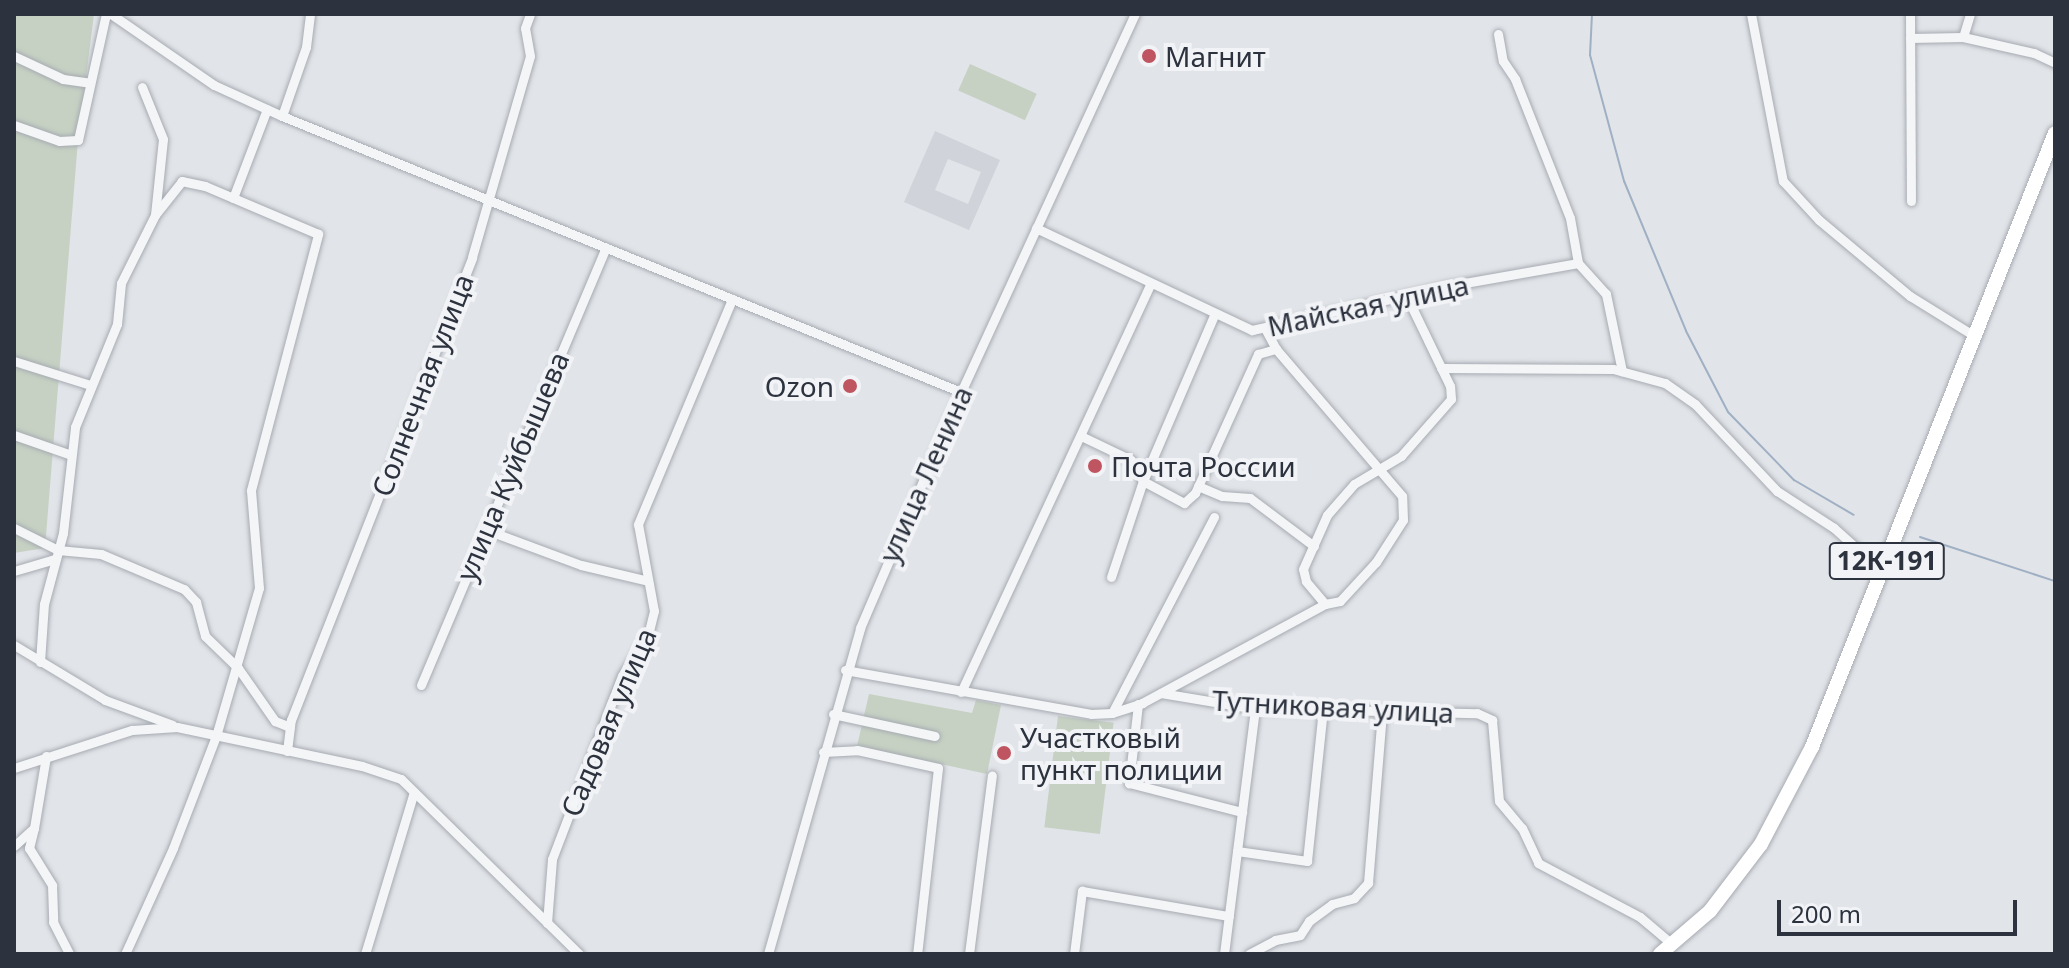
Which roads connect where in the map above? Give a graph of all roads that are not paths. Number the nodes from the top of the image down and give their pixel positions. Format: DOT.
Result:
graph roads {
  1 [pos="109,14"];
  2 [pos="310,14"];
  3 [pos="530,14"];
  4 [pos="1135,14"];
  5 [pos="1751,14"];
  6 [pos="1910,14"];
  7 [pos="1970,14"];
  8 [pos="124,18"];
  9 [pos="1498,34"];
  10 [pos="1963,37"];
  11 [pos="1910,38"];
  12 [pos="14,56"];
  13 [pos="2055,63"];
  14 [pos="90,83"];
  15 [pos="142,87"];
  16 [pos="267,109"];
  17 [pos="282,116"];
  18 [pos="14,125"];
  19 [pos="2055,133"];
  20 [pos="233,198"];
  21 [pos="486,200"];
  22 [pos="1911,201"];
  23 [pos="155,215"];
  24 [pos="1036,228"];
  25 [pos="606,247"];
  26 [pos="1578,263"];
  27 [pos="1151,283"];
  28 [pos="1406,295"];
  29 [pos="732,299"];
  30 [pos="1214,315"];
  31 [pos="1265,328"];
  32 [pos="1973,335"];
  33 [pos="1276,349"];
  34 [pos="14,361"];
  35 [pos="1441,368"];
  36 [pos="1622,371"];
  37 [pos="90,385"];
  38 [pos="961,392"];
  39 [pos="14,435"];
  40 [pos="1081,436"];
  41 [pos="71,455"];
  42 [pos="1380,469"];
  43 [pos="1143,481"];
  44 [pos="1198,486"];
  45 [pos="1214,517"];
  46 [pos="14,528"];
  47 [pos="484,529"];
  48 [pos="1314,546"];
  49 [pos="56,554"];
  50 [pos="14,571"];
  51 [pos="1883,572"];
  52 [pos="1111,577"];
  53 [pos="648,581"];
  54 [pos="1325,604"];
  55 [pos="14,645"];
  56 [pos="40,662"];
  57 [pos="234,663"];
  58 [pos="845,670"];
  59 [pos="421,685"];
  60 [pos="961,692"];
  61 [pos="1161,693"];
  62 [pos="1138,704"];
  63 [pos="1255,708"];
  64 [pos="1323,709"];
  65 [pos="1382,711"];
  66 [pos="1112,713"];
  67 [pos="833,714"];
  68 [pos="177,727"];
  69 [pos="290,727"];
  70 [pos="216,736"];
  71 [pos="935,736"];
  72 [pos="287,751"];
  73 [pos="823,752"];
  74 [pos="46,756"];
  75 [pos="14,768"];
  76 [pos="992,775"];
  77 [pos="414,792"];
  78 [pos="1242,812"];
  79 [pos="34,828"];
  80 [pos="14,846"];
  81 [pos="1237,851"];
  82 [pos="1229,916"];
  83 [pos="547,923"];
  84 [pos="1672,944"];
  85 [pos="69,954"];
  86 [pos="125,954"];
  87 [pos="365,954"];
  88 [pos="579,954"];
  89 [pos="768,954"];
  90 [pos="917,954"];
  91 [pos="969,954"];
  92 [pos="1074,954"];
  93 [pos="1224,954"];
  94 [pos="1249,954"];
  95 [pos="1660,954"];
  1 -- 8 [label="street"];
  1 -- 14 [label="street"];
  2 -- 17 [label="street"];
  3 -- 21 [label="street, Солнечная улица"];
  4 -- 24 [label="street, улица Ленина"];
  5 -- 32 [label="street"];
  6 -- 11 [label="street"];
  7 -- 10 [label="street"];
  8 -- 16 [label="street"];
  9 -- 26 [label="street"];
  10 -- 11 [label="street"];
  10 -- 13 [label="street"];
  11 -- 22 [label="street"];
  12 -- 14 [label="street"];
  14 -- 18 [label="street"];
  15 -- 23 [label="street"];
  16 -- 17 [label="street"];
  16 -- 20 [label="street"];
  17 -- 21 [label="street"];
  19 -- 32 [label="main road, 12К-191"];
  20 -- 23 [label="street"];
  20 -- 57 [label="street"];
  21 -- 25 [label="street"];
  21 -- 69 [label="street, Солнечная улица"];
  23 -- 37 [label="street"];
  24 -- 27 [label="street, Майская улица"];
  24 -- 38 [label="street, улица Ленина"];
  25 -- 29 [label="street"];
  25 -- 47 [label="street, улица Куйбышева"];
  26 -- 28 [label="street, Майская улица"];
  26 -- 36 [label="street"];
  27 -- 30 [label="street, Майская улица"];
  27 -- 40 [label="street"];
  28 -- 31 [label="street, Майская улица"];
  28 -- 35 [label="street"];
  29 -- 38 [label="street"];
  29 -- 53 [label="street, Садовая улица"];
  30 -- 31 [label="street, Майская улица"];
  30 -- 43 [label="street"];
  31 -- 33 [label="street"];
  32 -- 51 [label="main road, 12К-191"];
  33 -- 42 [label="street"];
  33 -- 44 [label="street"];
  34 -- 37 [label="street"];
  35 -- 36 [label="street"];
  35 -- 42 [label="street"];
  36 -- 51 [label="street"];
  37 -- 41 [label="street"];
  38 -- 58 [label="street, улица Ленина"];
  39 -- 41 [label="street"];
  40 -- 43 [label="street"];
  40 -- 60 [label="street"];
  41 -- 49 [label="street"];
  42 -- 48 [label="street"];
  42 -- 54 [label="street"];
  43 -- 44 [label="street"];
  43 -- 52 [label="street"];
  44 -- 48 [label="street"];
  45 -- 66 [label="street"];
  46 -- 49 [label="street"];
  47 -- 53 [label="street"];
  47 -- 59 [label="street, улица Куйбышева"];
  48 -- 54 [label="street"];
  49 -- 50 [label="street"];
  49 -- 56 [label="street"];
  49 -- 57 [label="street"];
  51 -- 84 [label="main road, 12К-191"];
  53 -- 83 [label="street, Садовая улица"];
  54 -- 61 [label="street"];
  55 -- 56 [label="street"];
  56 -- 68 [label="street"];
  57 -- 69 [label="street"];
  57 -- 70 [label="street"];
  58 -- 60 [label="street"];
  58 -- 67 [label="street, улица Ленина"];
  60 -- 66 [label="street"];
  61 -- 62 [label="street"];
  61 -- 63 [label="street, Тутниковая улица"];
  62 -- 66 [label="street"];
  62 -- 78 [label="street"];
  63 -- 64 [label="street, Тутниковая улица"];
  63 -- 78 [label="street"];
  64 -- 65 [label="street, Тутниковая улица"];
  64 -- 81 [label="street"];
  65 -- 84 [label="street, Тутниковая улица"];
  65 -- 94 [label="street"];
  67 -- 71 [label="street"];
  67 -- 73 [label="street, улица Ленина"];
  68 -- 70 [label="street"];
  68 -- 74 [label="street"];
  69 -- 72 [label="street, Солнечная улица"];
  70 -- 72 [label="street"];
  70 -- 86 [label="street"];
  72 -- 77 [label="street"];
  73 -- 89 [label="street, улица Ленина"];
  73 -- 90 [label="street"];
  74 -- 75 [label="street"];
  74 -- 79 [label="street"];
  76 -- 91 [label="street"];
  77 -- 83 [label="street"];
  77 -- 87 [label="street"];
  78 -- 81 [label="street"];
  79 -- 80 [label="street"];
  79 -- 85 [label="street"];
  81 -- 82 [label="street"];
  82 -- 92 [label="street"];
  82 -- 93 [label="street"];
  83 -- 88 [label="street"];
  84 -- 95 [label="main road, 12К-191"];
}
